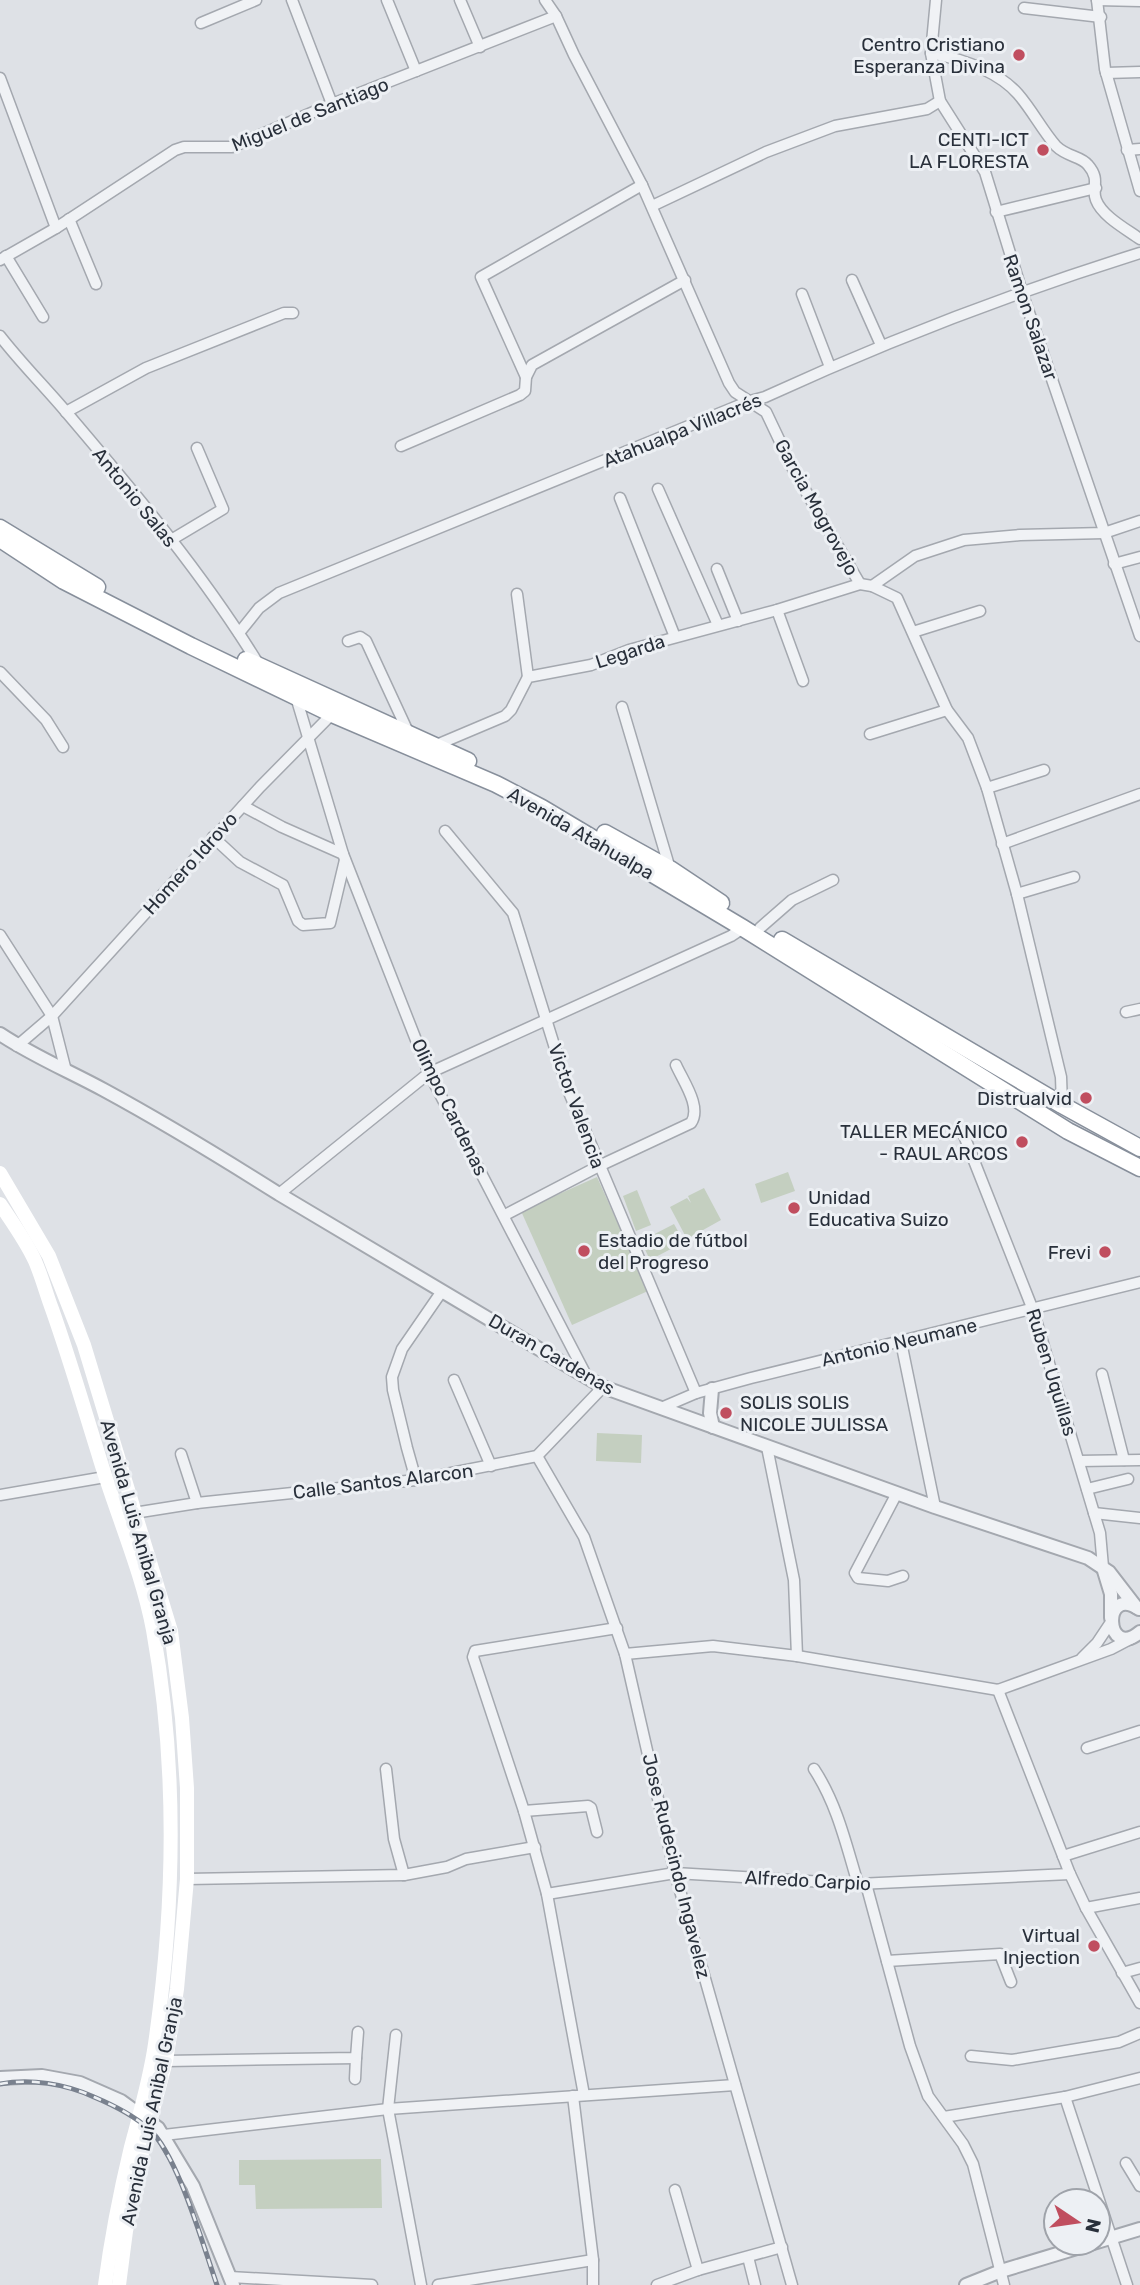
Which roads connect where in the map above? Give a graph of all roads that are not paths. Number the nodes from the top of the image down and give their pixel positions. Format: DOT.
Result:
graph roads {
  1 [pos="256,0"];
  2 [pos="292,0"];
  3 [pos="387,0"];
  4 [pos="460,0"];
  5 [pos="545,0"];
  6 [pos="936,0"];
  7 [pos="1097,0"];
  8 [pos="1140,1"];
  9 [pos="1024,8"];
  10 [pos="556,16"];
  11 [pos="1101,17"];
  12 [pos="201,23"];
  13 [pos="480,47"];
  14 [pos="931,53"];
  15 [pos="416,71"];
  16 [pos="1140,72"];
  17 [pos="1106,73"];
  18 [pos="0,78"];
  19 [pos="940,101"];
  20 [pos="332,104"];
  21 [pos="1140,149"];
  22 [pos="1127,150"];
  23 [pos="642,185"];
  24 [pos="1096,188"];
  25 [pos="1140,191"];
  26 [pos="652,206"];
  27 [pos="996,212"];
  28 [pos="69,219"];
  29 [pos="56,228"];
  30 [pos="1140,239"];
  31 [pos="1140,253"];
  32 [pos="3,258"];
  33 [pos="685,280"];
  34 [pos="852,280"];
  35 [pos="96,284"];
  36 [pos="1022,292"];
  37 [pos="802,294"];
  38 [pos="293,313"];
  39 [pos="43,317"];
  40 [pos="1,338"];
  41 [pos="881,345"];
  42 [pos="830,367"];
  43 [pos="526,377"];
  44 [pos="750,401"];
  45 [pos="66,412"];
  46 [pos="401,446"];
  47 [pos="197,448"];
  48 [pos="658,489"];
  49 [pos="620,498"];
  50 [pos="1140,521"];
  51 [pos="0,528"];
  52 [pos="1104,533"];
  53 [pos="0,539"];
  54 [pos="171,540"];
  55 [pos="1140,557"];
  56 [pos="1114,564"];
  57 [pos="717,569"];
  58 [pos="860,584"];
  59 [pos="872,586"];
  60 [pos="517,594"];
  61 [pos="1140,598"];
  62 [pos="1128,601"];
  63 [pos="777,610"];
  64 [pos="979,611"];
  65 [pos="738,621"];
  66 [pos="718,625"];
  67 [pos="913,632"];
  68 [pos="239,633"];
  69 [pos="1140,636"];
  70 [pos="675,637"];
  71 [pos="348,641"];
  72 [pos="259,666"];
  73 [pos="0,672"];
  74 [pos="527,677"];
  75 [pos="803,681"];
  76 [pos="296,696"];
  77 [pos="622,708"];
  78 [pos="947,710"];
  79 [pos="332,714"];
  80 [pos="410,734"];
  81 [pos="870,734"];
  82 [pos="308,738"];
  83 [pos="63,747"];
  84 [pos="431,750"];
  85 [pos="1044,770"];
  86 [pos="987,788"];
  87 [pos="1140,794"];
  88 [pos="243,806"];
  89 [pos="445,831"];
  90 [pos="213,837"];
  91 [pos="1002,844"];
  92 [pos="344,857"];
  93 [pos="670,869"];
  94 [pos="1074,877"];
  95 [pos="833,880"];
  96 [pos="1017,894"];
  97 [pos="743,928"];
  98 [pos="760,928"];
  99 [pos="0,935"];
  100 [pos="1140,1009"];
  101 [pos="1126,1012"];
  102 [pos="52,1016"];
  103 [pos="546,1020"];
  104 [pos="0,1034"];
  105 [pos="17,1046"];
  106 [pos="676,1065"];
  107 [pos="66,1071"];
  108 [pos="429,1073"];
  109 [pos="1062,1105"];
  110 [pos="963,1133"];
  111 [pos="1140,1148"];
  112 [pos="599,1166"];
  113 [pos="1140,1168"];
  114 [pos="0,1173"];
  115 [pos="279,1194"];
  116 [pos="0,1204"];
  117 [pos="505,1215"];
  118 [pos="1140,1282"];
  119 [pos="442,1291"];
  120 [pos="1033,1310"];
  121 [pos="901,1342"];
  122 [pos="1102,1374"];
  123 [pos="587,1378"];
  124 [pos="454,1380"];
  125 [pos="603,1387"];
  126 [pos="712,1389"];
  127 [pos="696,1393"];
  128 [pos="661,1408"];
  129 [pos="713,1427"];
  130 [pos="766,1447"];
  131 [pos="181,1454"];
  132 [pos="537,1456"];
  133 [pos="1124,1460"];
  134 [pos="1140,1460"];
  135 [pos="1079,1461"];
  136 [pos="491,1466"];
  137 [pos="105,1477"];
  138 [pos="1128,1479"];
  139 [pos="416,1480"];
  140 [pos="1087,1489"];
  141 [pos="897,1493"];
  142 [pos="0,1495"];
  143 [pos="197,1503"];
  144 [pos="935,1507"];
  145 [pos="134,1513"];
  146 [pos="1094,1513"];
  147 [pos="1140,1518"];
  148 [pos="1103,1567"];
  149 [pos="904,1576"];
  150 [pos="1138,1609"];
  151 [pos="1111,1621"];
  152 [pos="617,1628"];
  153 [pos="1137,1635"];
  154 [pos="625,1654"];
  155 [pos="797,1656"];
  156 [pos="1079,1660"];
  157 [pos="998,1690"];
  158 [pos="1140,1731"];
  159 [pos="1087,1748"];
  160 [pos="386,1769"];
  161 [pos="814,1769"];
  162 [pos="524,1811"];
  163 [pos="597,1832"];
  164 [pos="1140,1832"];
  165 [pos="535,1847"];
  166 [pos="1063,1856"];
  167 [pos="675,1873"];
  168 [pos="1070,1874"];
  169 [pos="404,1875"];
  170 [pos="187,1879"];
  171 [pos="862,1884"];
  172 [pos="548,1894"];
  173 [pos="1140,1898"];
  174 [pos="1086,1908"];
  175 [pos="887,1961"];
  176 [pos="1140,1968"];
  177 [pos="1122,1973"];
  178 [pos="1012,1982"];
  179 [pos="1140,2003"];
  180 [pos="358,2032"];
  181 [pos="1140,2033"];
  182 [pos="396,2035"];
  183 [pos="971,2056"];
  184 [pos="356,2058"];
  185 [pos="166,2061"];
  186 [pos="0,2078"];
  187 [pos="1140,2078"];
  188 [pos="355,2079"];
  189 [pos="734,2085"];
  190 [pos="579,2096"];
  191 [pos="1065,2097"];
  192 [pos="388,2109"];
  193 [pos="944,2117"];
  194 [pos="146,2118"];
  195 [pos="164,2135"];
  196 [pos="1126,2163"];
  197 [pos="1140,2186"];
  198 [pos="1094,2187"];
  199 [pos="675,2190"];
  200 [pos="1140,2230"];
  201 [pos="1112,2239"];
  202 [pos="1112,2242"];
  203 [pos="782,2247"];
  204 [pos="748,2257"];
  205 [pos="1049,2257"];
  206 [pos="593,2260"];
  207 [pos="698,2270"];
  208 [pos="1001,2271"];
  209 [pos="231,2281"];
  210 [pos="105,2285"];
  211 [pos="119,2285"];
  212 [pos="372,2285"];
  213 [pos="421,2285"];
  214 [pos="438,2285"];
  215 [pos="593,2285"];
  216 [pos="657,2285"];
  217 [pos="755,2285"];
  218 [pos="792,2285"];
  219 [pos="966,2285"];
  220 [pos="1004,2285"];
  221 [pos="1127,2285"];
  1 -- 12 [label="street"];
  2 -- 20 [label="street"];
  3 -- 15 [label="street"];
  4 -- 13 [label="street"];
  5 -- 10 [label="street, Garcia Mogrovejo"];
  6 -- 14 [label="street, Ramon Salazar"];
  7 -- 8 [label="street"];
  7 -- 11 [label="street"];
  9 -- 11 [label="street"];
  10 -- 13 [label="street, Miguel de Santiago"];
  10 -- 23 [label="street, Garcia Mogrovejo"];
  11 -- 17 [label="street"];
  13 -- 15 [label="street, Miguel de Santiago"];
  14 -- 19 [label="street, Ramon Salazar"];
  14 -- 24 [label="street"];
  15 -- 20 [label="street, Miguel de Santiago"];
  16 -- 17 [label="street"];
  17 -- 22 [label="street"];
  18 -- 29 [label="street"];
  19 -- 26 [label="street"];
  19 -- 27 [label="street, Ramon Salazar"];
  20 -- 28 [label="street, Miguel de Santiago"];
  21 -- 22 [label="street"];
  22 -- 25 [label="street"];
  23 -- 26 [label="street, Garcia Mogrovejo"];
  23 -- 43 [label="street"];
  24 -- 27 [label="street"];
  24 -- 30 [label="street"];
  26 -- 33 [label="street, Garcia Mogrovejo"];
  27 -- 36 [label="street, Ramon Salazar"];
  28 -- 29 [label="street, Miguel de Santiago"];
  28 -- 35 [label="street"];
  29 -- 32 [label="street, Miguel de Santiago"];
  31 -- 36 [label="street, Atahualpa Villacrés"];
  32 -- 39 [label="street"];
  33 -- 43 [label="street"];
  33 -- 44 [label="street, Garcia Mogrovejo"];
  34 -- 41 [label="street"];
  36 -- 41 [label="street, Atahualpa Villacrés"];
  36 -- 52 [label="street, Ramon Salazar"];
  37 -- 42 [label="street"];
  38 -- 45 [label="street"];
  40 -- 45 [label="street, Antonio Salas"];
  41 -- 42 [label="street, Atahualpa Villacrés"];
  42 -- 44 [label="street, Atahualpa Villacrés"];
  43 -- 46 [label="street"];
  44 -- 58 [label="street, Garcia Mogrovejo"];
  44 -- 68 [label="street, Atahualpa Villacrés"];
  45 -- 54 [label="street, Antonio Salas"];
  47 -- 54 [label="street"];
  48 -- 66 [label="street"];
  49 -- 70 [label="street"];
  50 -- 52 [label="street"];
  51 -- 72 [label="highway, Avenida Atahualpa"];
  52 -- 56 [label="street, Ramon Salazar"];
  52 -- 59 [label="street"];
  53 -- 76 [label="highway, Avenida Atahualpa"];
  54 -- 68 [label="street, Antonio Salas"];
  55 -- 56 [label="street"];
  56 -- 62 [label="street, Ramon Salazar"];
  57 -- 65 [label="street"];
  58 -- 59 [label="street, Garcia Mogrovejo"];
  58 -- 63 [label="street, Legarda"];
  59 -- 67 [label="street, Garcia Mogrovejo"];
  60 -- 74 [label="street"];
  61 -- 62 [label="street"];
  62 -- 69 [label="street, Ramon Salazar"];
  63 -- 65 [label="street, Legarda"];
  63 -- 75 [label="street"];
  64 -- 67 [label="street"];
  65 -- 66 [label="street, Legarda"];
  66 -- 70 [label="street, Legarda"];
  67 -- 78 [label="street, Garcia Mogrovejo"];
  68 -- 72 [label="street, Antonio Salas"];
  70 -- 74 [label="street, Legarda"];
  71 -- 80 [label="street"];
  72 -- 80 [label="highway, Avenida Atahualpa"];
  73 -- 83 [label="street"];
  74 -- 84 [label="street"];
  76 -- 79 [label="highway, Avenida Atahualpa"];
  76 -- 82 [label="street, Olimpo Cardenas"];
  77 -- 93 [label="street"];
  78 -- 81 [label="street"];
  78 -- 86 [label="street, Garcia Mogrovejo"];
  79 -- 82 [label="street, Homero Idrovo"];
  79 -- 84 [label="highway, Avenida Atahualpa"];
  80 -- 84 [label="highway, Avenida Atahualpa"];
  82 -- 88 [label="street, Homero Idrovo"];
  82 -- 92 [label="street, Olimpo Cardenas"];
  84 -- 93 [label="highway, Avenida Atahualpa"];
  84 -- 97 [label="highway, Avenida Atahualpa"];
  85 -- 86 [label="street"];
  86 -- 91 [label="street, Garcia Mogrovejo"];
  87 -- 91 [label="street"];
  88 -- 90 [label="street, Homero Idrovo"];
  88 -- 92 [label="street"];
  89 -- 103 [label="street, Victor Valencia"];
  90 -- 92 [label="street"];
  90 -- 102 [label="street, Homero Idrovo"];
  91 -- 96 [label="street, Garcia Mogrovejo"];
  92 -- 108 [label="street, Olimpo Cardenas"];
  93 -- 98 [label="highway, Avenida Atahualpa"];
  94 -- 96 [label="street"];
  95 -- 98 [label="street"];
  96 -- 109 [label="street, Garcia Mogrovejo"];
  97 -- 103 [label="street"];
  97 -- 113 [label="highway, Avenida Atahualpa"];
  98 -- 109 [label="highway, Avenida Atahualpa"];
  99 -- 102 [label="street"];
  100 -- 101 [label="street"];
  102 -- 105 [label="street, Homero Idrovo"];
  102 -- 107 [label="street"];
  103 -- 108 [label="street"];
  103 -- 112 [label="street, Victor Valencia"];
  104 -- 105 [label="street, Duran Cardenas"];
  105 -- 107 [label="street, Duran Cardenas"];
  106 -- 112 [label="street"];
  107 -- 115 [label="street, Duran Cardenas"];
  108 -- 115 [label="street"];
  108 -- 117 [label="street, Olimpo Cardenas"];
  109 -- 111 [label="highway, Avenida Atahualpa"];
  110 -- 120 [label="street, Ruben Uquillas"];
  112 -- 117 [label="street"];
  112 -- 127 [label="street, Victor Valencia"];
  114 -- 145 [label="main road, Avenida Luis Anibal Granja"];
  115 -- 119 [label="street, Duran Cardenas"];
  116 -- 137 [label="main road, Avenida Luis Anibal Granja"];
  117 -- 123 [label="street, Olimpo Cardenas"];
  118 -- 120 [label="street, Antonio Neumane"];
  119 -- 123 [label="street, Duran Cardenas"];
  119 -- 139 [label="street"];
  120 -- 121 [label="street, Antonio Neumane"];
  120 -- 135 [label="street, Ruben Uquillas"];
  121 -- 126 [label="street, Antonio Neumane"];
  121 -- 144 [label="street"];
  122 -- 133 [label="street"];
  123 -- 125 [label="street, Duran Cardenas"];
  124 -- 136 [label="street"];
  125 -- 128 [label="street, Duran Cardenas"];
  125 -- 132 [label="street"];
  126 -- 127 [label="street, Antonio Neumane"];
  126 -- 129 [label="street"];
  127 -- 128 [label="street, Antonio Neumane"];
  128 -- 129 [label="street, Duran Cardenas"];
  129 -- 130 [label="street, Duran Cardenas"];
  130 -- 141 [label="street, Duran Cardenas"];
  130 -- 155 [label="street"];
  131 -- 143 [label="street"];
  132 -- 136 [label="street, Calle Santos Alarcon"];
  132 -- 152 [label="street, Jose Rudecindo Ingavelez"];
  133 -- 134 [label="street"];
  133 -- 135 [label="street"];
  135 -- 140 [label="street, Ruben Uquillas"];
  136 -- 139 [label="street, Calle Santos Alarcon"];
  137 -- 142 [label="street"];
  137 -- 194 [label="main road, Avenida Luis Anibal Granja"];
  138 -- 140 [label="street"];
  139 -- 143 [label="street, Calle Santos Alarcon"];
  140 -- 146 [label="street, Ruben Uquillas"];
  141 -- 144 [label="street, Duran Cardenas"];
  141 -- 149 [label="street"];
  143 -- 145 [label="street, Calle Santos Alarcon"];
  144 -- 148 [label="street, Duran Cardenas"];
  145 -- 170 [label="main road, Avenida Luis Anibal Granja"];
  146 -- 147 [label="street"];
  146 -- 148 [label="street, Ruben Uquillas"];
  148 -- 150 [label="street"];
  148 -- 151 [label="street"];
  150 -- 151 [label="street"];
  151 -- 153 [label="street"];
  151 -- 156 [label="street"];
  152 -- 154 [label="street, Jose Rudecindo Ingavelez"];
  152 -- 162 [label="street"];
  153 -- 156 [label="street"];
  154 -- 155 [label="street"];
  154 -- 167 [label="street, Jose Rudecindo Ingavelez"];
  155 -- 157 [label="street"];
  156 -- 157 [label="street"];
  157 -- 166 [label="street"];
  158 -- 159 [label="street"];
  160 -- 169 [label="street"];
  161 -- 171 [label="street"];
  162 -- 163 [label="street"];
  162 -- 165 [label="street"];
  164 -- 166 [label="street"];
  165 -- 169 [label="street"];
  165 -- 172 [label="street"];
  166 -- 168 [label="street"];
  167 -- 171 [label="street, Alfredo Carpio"];
  167 -- 172 [label="street, Alfredo Carpio"];
  167 -- 189 [label="street, Jose Rudecindo Ingavelez"];
  168 -- 171 [label="street, Alfredo Carpio"];
  168 -- 174 [label="street"];
  169 -- 170 [label="street"];
  170 -- 185 [label="main road, Avenida Luis Anibal Granja"];
  171 -- 175 [label="street"];
  172 -- 190 [label="street"];
  173 -- 174 [label="street"];
  174 -- 177 [label="street"];
  175 -- 178 [label="street"];
  175 -- 193 [label="street"];
  176 -- 177 [label="street"];
  177 -- 179 [label="street"];
  180 -- 184 [label="street"];
  181 -- 183 [label="street"];
  182 -- 192 [label="street"];
  184 -- 185 [label="street"];
  184 -- 188 [label="street"];
  185 -- 194 [label="main road, Avenida Luis Anibal Granja"];
  186 -- 194 [label="street"];
  187 -- 191 [label="street"];
  189 -- 190 [label="street"];
  189 -- 203 [label="street, Jose Rudecindo Ingavelez"];
  190 -- 192 [label="street"];
  190 -- 206 [label="street"];
  191 -- 193 [label="street"];
  191 -- 198 [label="street"];
  192 -- 195 [label="street"];
  192 -- 213 [label="street"];
  193 -- 208 [label="street"];
  194 -- 195 [label="street"];
  194 -- 210 [label="main road, Avenida Luis Anibal Granja"];
  194 -- 211 [label="main road, Avenida Luis Anibal Granja"];
  195 -- 209 [label="street"];
  196 -- 197 [label="street"];
  199 -- 207 [label="street"];
  200 -- 201 [label="street"];
  202 -- 221 [label="street"];
  203 -- 204 [label="street"];
  203 -- 218 [label="street, Jose Rudecindo Ingavelez"];
  204 -- 207 [label="street"];
  204 -- 217 [label="street"];
  205 -- 208 [label="street"];
  206 -- 214 [label="street"];
  206 -- 215 [label="street"];
  207 -- 216 [label="street"];
  208 -- 219 [label="street"];
  208 -- 220 [label="street"];
  209 -- 212 [label="street"];
}
